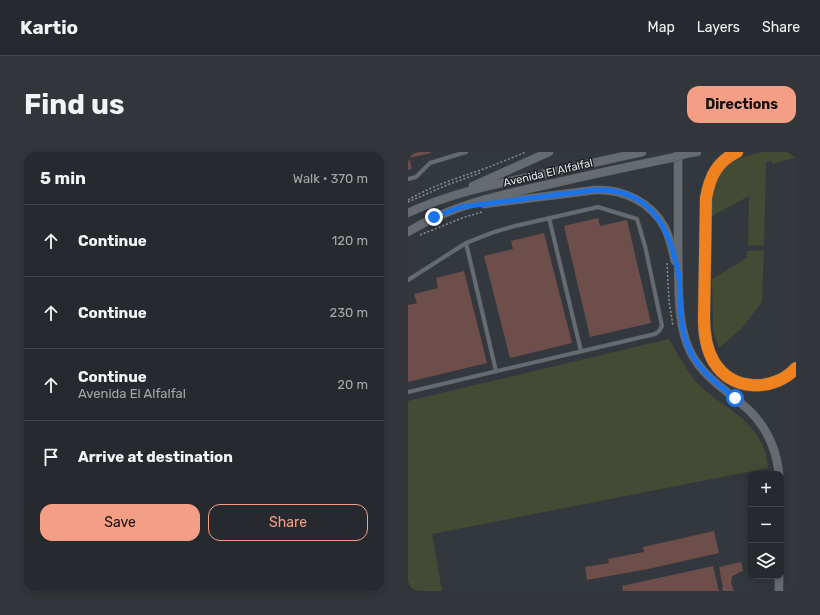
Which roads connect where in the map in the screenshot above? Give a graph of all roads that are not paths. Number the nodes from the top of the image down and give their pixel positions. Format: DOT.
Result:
graph roads {
  1 [pos="466,152"];
  2 [pos="549,152"];
  3 [pos="642,152"];
  4 [pos="678,152"];
  5 [pos="738,152"];
  6 [pos="694,153"];
  7 [pos="408,179"];
  8 [pos="454,195"];
  9 [pos="461,207"];
  10 [pos="408,213"];
  11 [pos="549,218"];
  12 [pos="408,232"];
  13 [pos="466,243"];
  14 [pos="679,277"];
  15 [pos="408,280"];
  16 [pos="581,351"];
  17 [pos="796,368"];
  18 [pos="496,371"];
  19 [pos="408,392"];
  20 [pos="778,471"];
  21 [pos="779,579"];
  22 [pos="779,591"];
  1 -- 7 [label="lane"];
  2 -- 8 [label="street"];
  3 -- 8 [label="street, Avenida El Alfalfal"];
  4 -- 14 [label="street"];
  5 -- 17 [label="highway"];
  6 -- 9 [label="street, Avenida El Alfalfal, bridge"];
  8 -- 10 [label="street, Avenida El Alfalfal"];
  9 -- 12 [label="street, Avenida El Alfalfal"];
  9 -- 14 [label="street"];
  11 -- 13 [label="lane"];
  11 -- 16 [label="lane"];
  11 -- 16 [label="lane"];
  13 -- 15 [label="lane"];
  13 -- 18 [label="lane"];
  14 -- 20 [label="street"];
  16 -- 18 [label="lane"];
  18 -- 19 [label="lane"];
  21 -- 22 [label="street"];
}
